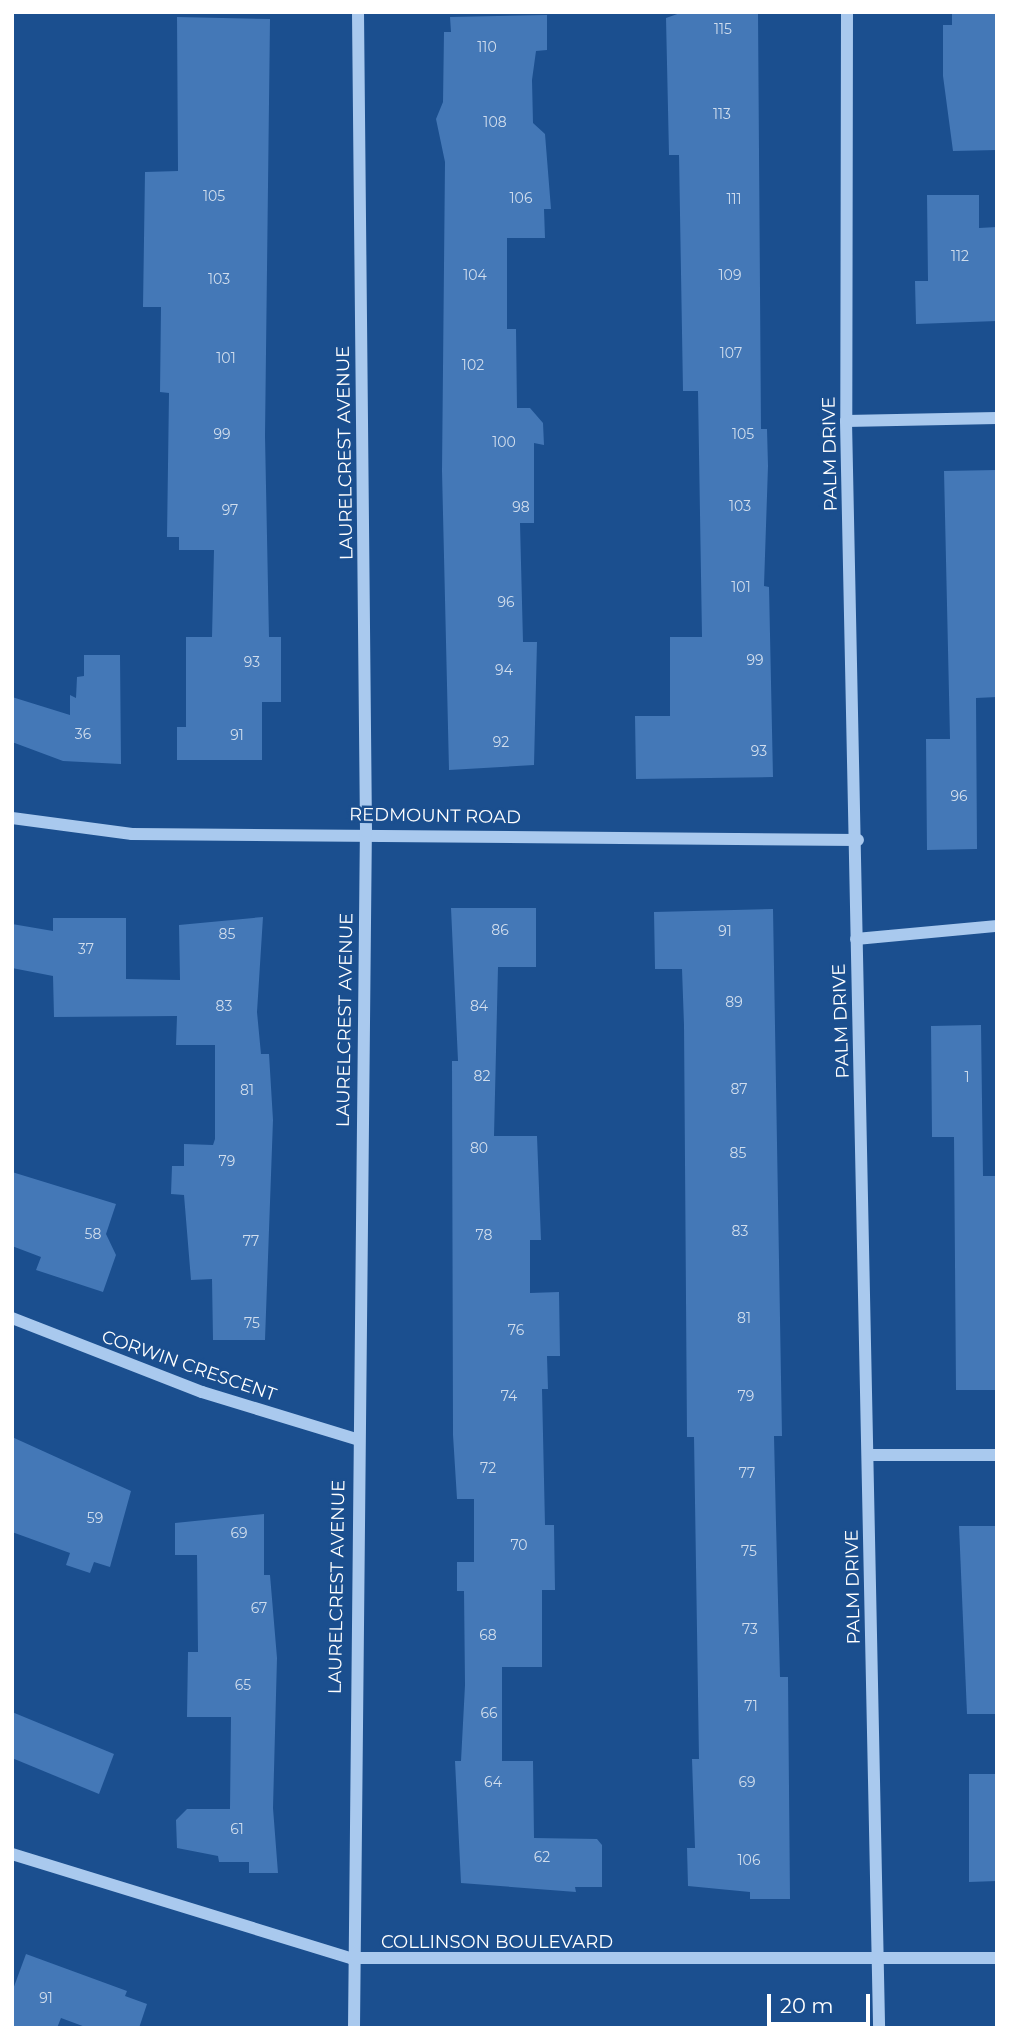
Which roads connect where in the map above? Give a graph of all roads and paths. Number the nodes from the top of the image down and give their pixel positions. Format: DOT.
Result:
graph roads {
  1 [pos="358,12"];
  2 [pos="847,12"];
  3 [pos="997,418"];
  4 [pos="846,421"];
  5 [pos="12,818"];
  6 [pos="366,831"];
  7 [pos="858,840"];
  8 [pos="997,926"];
  9 [pos="856,939"];
  10 [pos="12,1318"];
  11 [pos="356,1438"];
  12 [pos="870,1455"];
  13 [pos="997,1455"];
  14 [pos="12,1854"];
  15 [pos="351,1958"];
  16 [pos="997,1958"];
  17 [pos="875,1961"];
  18 [pos="354,2028"];
  19 [pos="879,2028"];
  1 -- 6 [label="street, LAURELCREST AVENUE"];
  2 -- 4 [label="street, PALM DRIVE"];
  3 -- 4 [label="street"];
  4 -- 7 [label="street, PALM DRIVE"];
  5 -- 6 [label="street, REDMOUNT ROAD"];
  6 -- 7 [label="street, REDMOUNT ROAD"];
  6 -- 11 [label="street, LAURELCREST AVENUE"];
  7 -- 9 [label="street, PALM DRIVE"];
  8 -- 9 [label="street"];
  9 -- 12 [label="street, PALM DRIVE"];
  10 -- 11 [label="street, CORWIN CRESCENT"];
  11 -- 15 [label="street, LAURELCREST AVENUE"];
  12 -- 13 [label="street"];
  12 -- 17 [label="street, PALM DRIVE"];
  14 -- 15 [label="street, COLLINSON BOULEVARD"];
  15 -- 17 [label="street, COLLINSON BOULEVARD"];
  15 -- 18 [label="street, LAURELCREST AVENUE"];
  16 -- 17 [label="street, COLLINSON BOULEVARD"];
  17 -- 19 [label="street, PALM DRIVE"];
}
